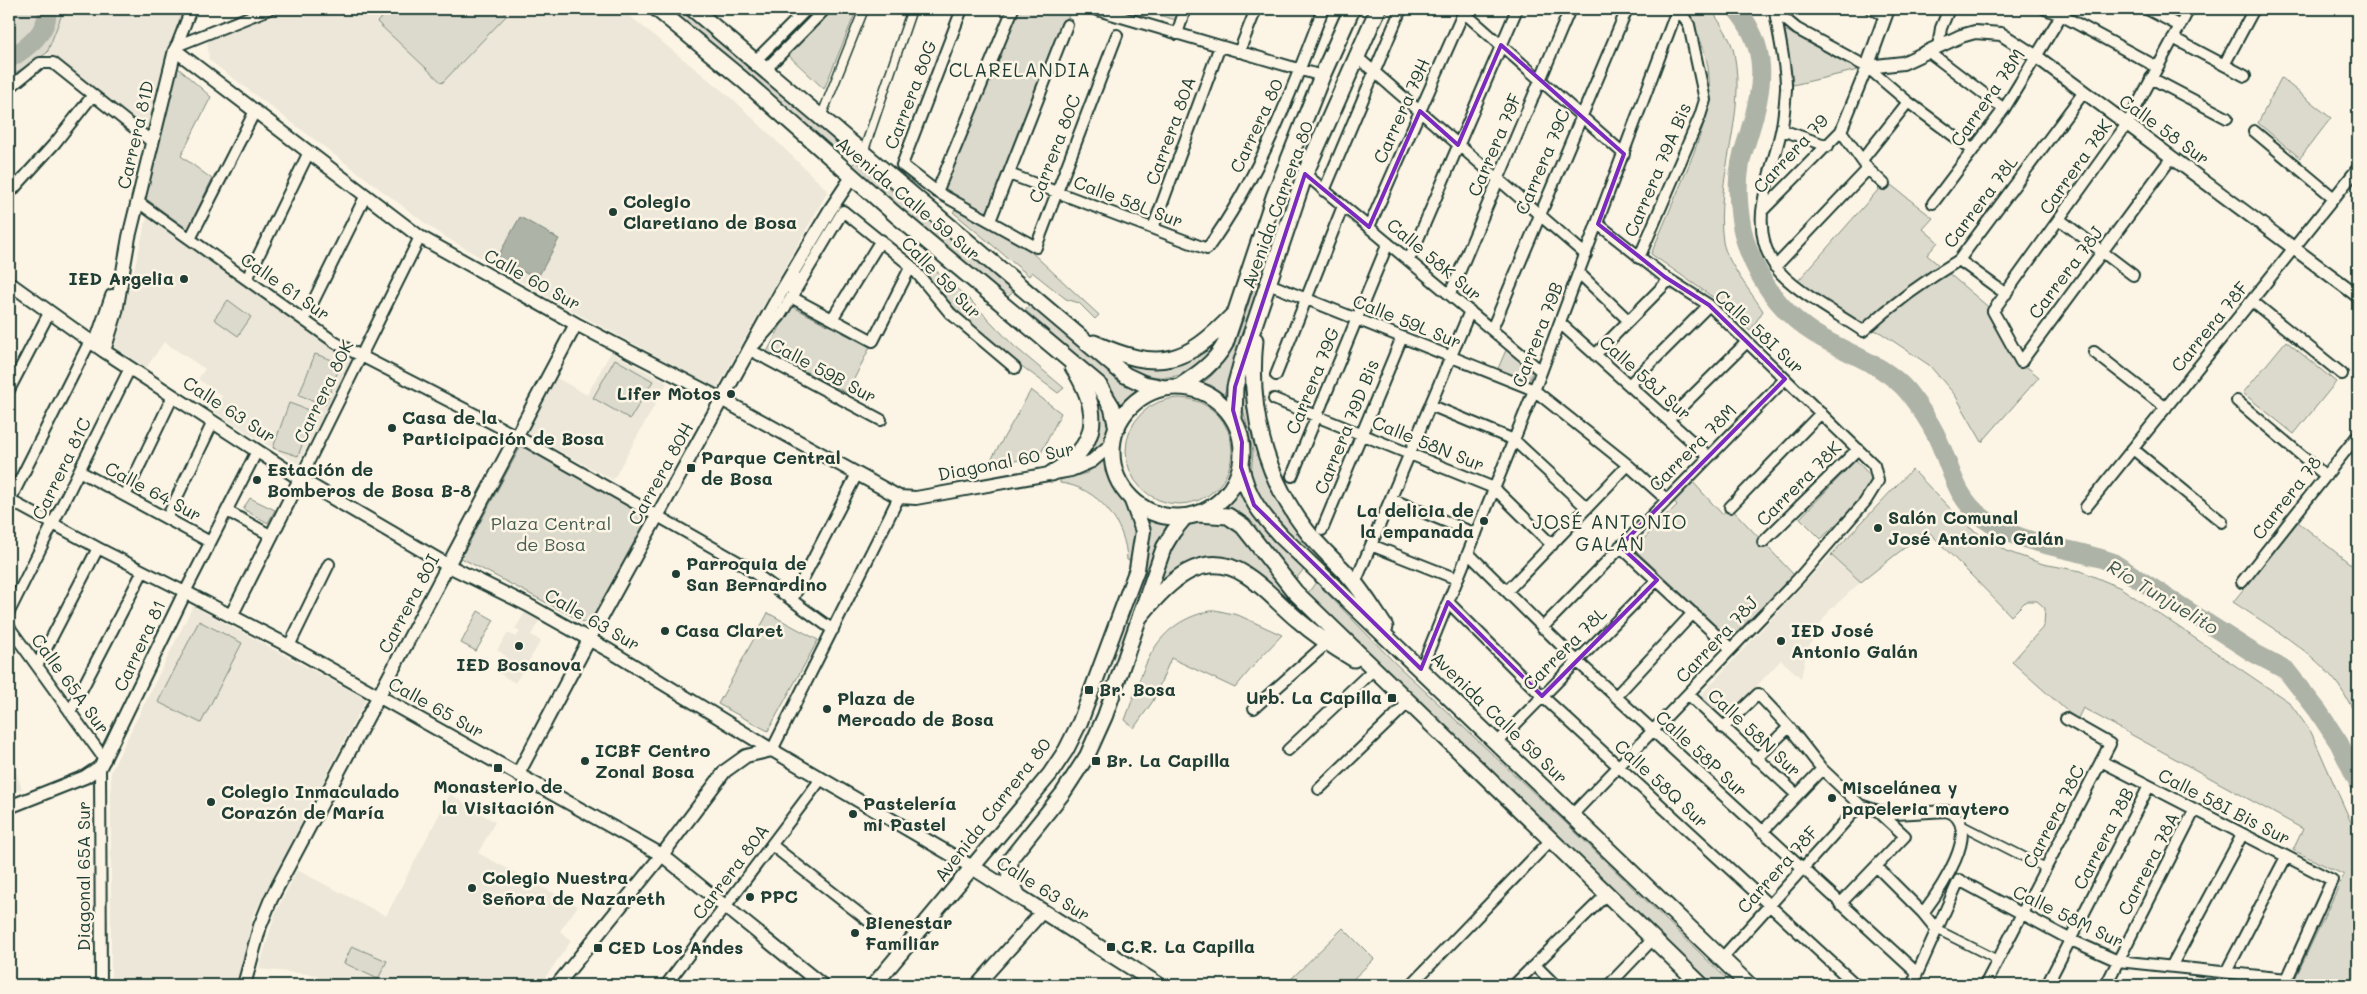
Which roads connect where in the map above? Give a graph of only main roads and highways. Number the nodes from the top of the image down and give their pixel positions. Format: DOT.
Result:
graph roads {
  1 [pos="657,9"];
  2 [pos="693,9"];
  3 [pos="1352,9"];
  4 [pos="1378,9"];
  5 [pos="1263,301"];
  6 [pos="1237,311"];
  7 [pos="1077,335"];
  8 [pos="1065,355"];
  9 [pos="1172,388"];
  10 [pos="1234,419"];
  11 [pos="1117,428"];
  12 [pos="1241,467"];
  13 [pos="1052,474"];
  14 [pos="1131,498"];
  15 [pos="1192,515"];
  16 [pos="1141,615"];
  17 [pos="1401,651"];
  18 [pos="1373,670"];
  19 [pos="974,868"];
  20 [pos="1018,895"];
  21 [pos="874,985"];
  22 [pos="1159,985"];
  23 [pos="1701,985"];
  24 [pos="1749,985"];
  1 -- 8 [label="main road, Avenida Calle 59 Sur"];
  2 -- 7 [label="main road, Avenida Calle 59 Sur"];
  3 -- 6 [label="main road, Avenida Carrera 80"];
  4 -- 5 [label="main road, Avenida Carrera 80"];
  5 -- 10 [label="main road, Avenida Carrera 80"];
  5 -- 17 [label="main road"];
  6 -- 7 [label="main road"];
  6 -- 9 [label="main road, Avenida Carrera 80"];
  7 -- 9 [label="main road, Avenida Calle 59 Sur"];
  8 -- 11 [label="main road, Avenida Calle 59 Sur"];
  8 -- 13 [label="main road"];
  9 -- 10 [label="main road"];
  9 -- 11 [label="main road"];
  10 -- 12 [label="main road"];
  11 -- 14 [label="main road"];
  12 -- 15 [label="main road"];
  12 -- 17 [label="main road, Avenida Calle 59 Sur"];
  14 -- 15 [label="main road"];
  14 -- 19 [label="main road, Avenida Carrera 80"];
  15 -- 16 [label="main road"];
  15 -- 18 [label="main road"];
  16 -- 18 [label="main road"];
  16 -- 20 [label="main road"];
  17 -- 24 [label="main road, Avenida Calle 59 Sur"];
  18 -- 23 [label="main road"];
  19 -- 20 [label="main road, Calle 63 Sur"];
  19 -- 21 [label="main road, Avenida Carrera 80"];
  20 -- 22 [label="main road, Calle 63 Sur"];
}
